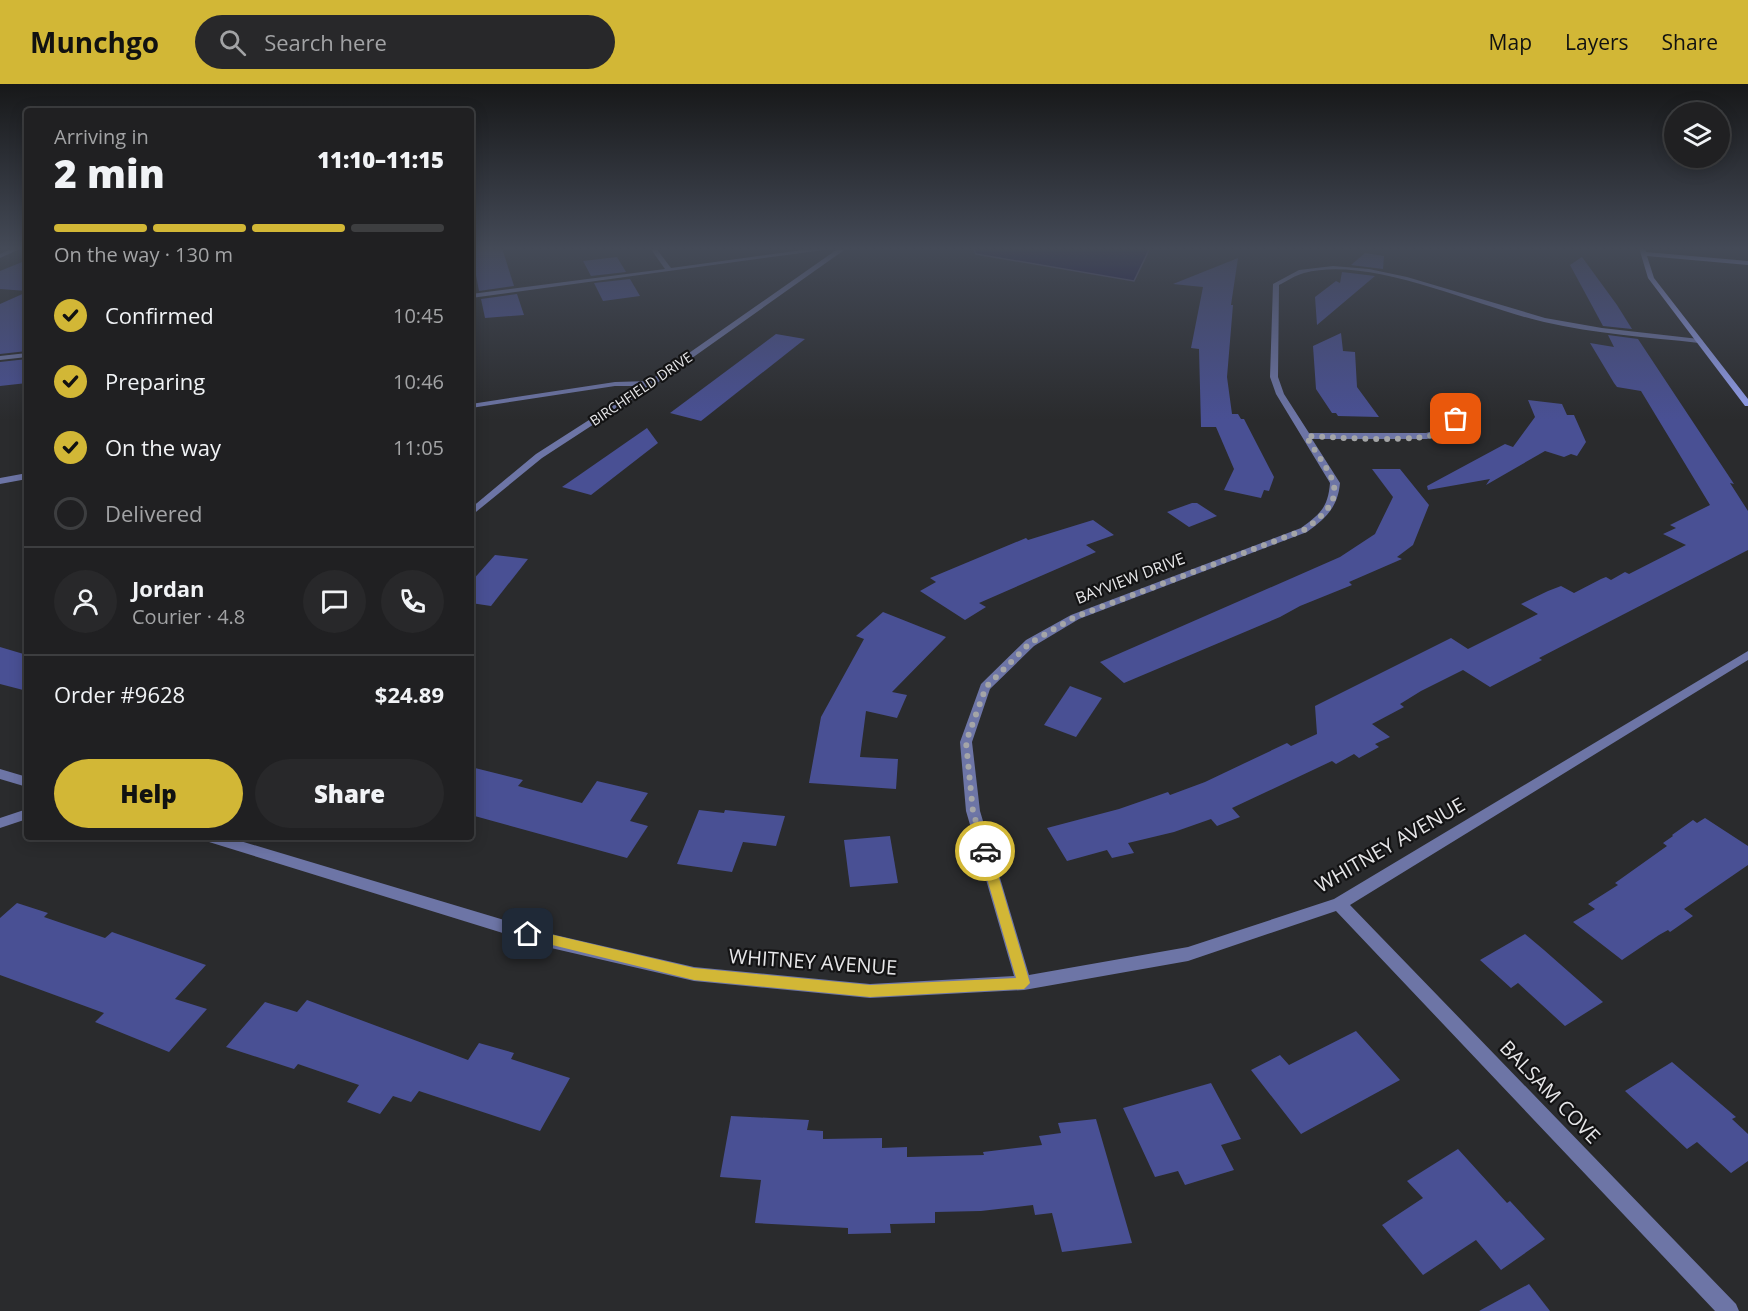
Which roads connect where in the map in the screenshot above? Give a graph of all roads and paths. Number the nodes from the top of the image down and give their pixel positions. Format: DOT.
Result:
graph roads {
  1 [pos="762,305"];
  2 [pos="1276,305"];
  3 [pos="1487,305"];
  4 [pos="1672,305"];
  5 [pos="1699,341"];
  6 [pos="24,355"];
  7 [pos="0,358"];
  8 [pos="651,383"];
  9 [pos="1466,402"];
  10 [pos="1748,404"];
  11 [pos="474,406"];
  12 [pos="1306,436"];
  13 [pos="24,477"];
  14 [pos="0,481"];
  15 [pos="474,510"];
  16 [pos="1748,655"];
  17 [pos="0,774"];
  18 [pos="24,781"];
  19 [pos="24,815"];
  20 [pos="0,823"];
  21 [pos="219,840"];
  22 [pos="1339,904"];
  23 [pos="1024,983"];
  24 [pos="1729,1311"];
  1 -- 8 [label="street, BIRCHFIELD DRIVE"];
  2 -- 12 [label="street, BAYVIEW DRIVE"];
  3 -- 5 [label="street, BAYVIEW DRIVE"];
  4 -- 5 [label="main road"];
  5 -- 10 [label="main road"];
  6 -- 7 [label="street"];
  8 -- 11 [label="street"];
  8 -- 15 [label="street, BIRCHFIELD DRIVE"];
  9 -- 12 [label="street"];
  12 -- 23 [label="street, BAYVIEW DRIVE"];
  13 -- 14 [label="street"];
  16 -- 22 [label="street, WHITNEY AVENUE"];
  17 -- 18 [label="street"];
  19 -- 20 [label="street"];
  21 -- 23 [label="street, WHITNEY AVENUE"];
  22 -- 23 [label="street, WHITNEY AVENUE"];
  22 -- 24 [label="street, BALSAM COVE"];
}
